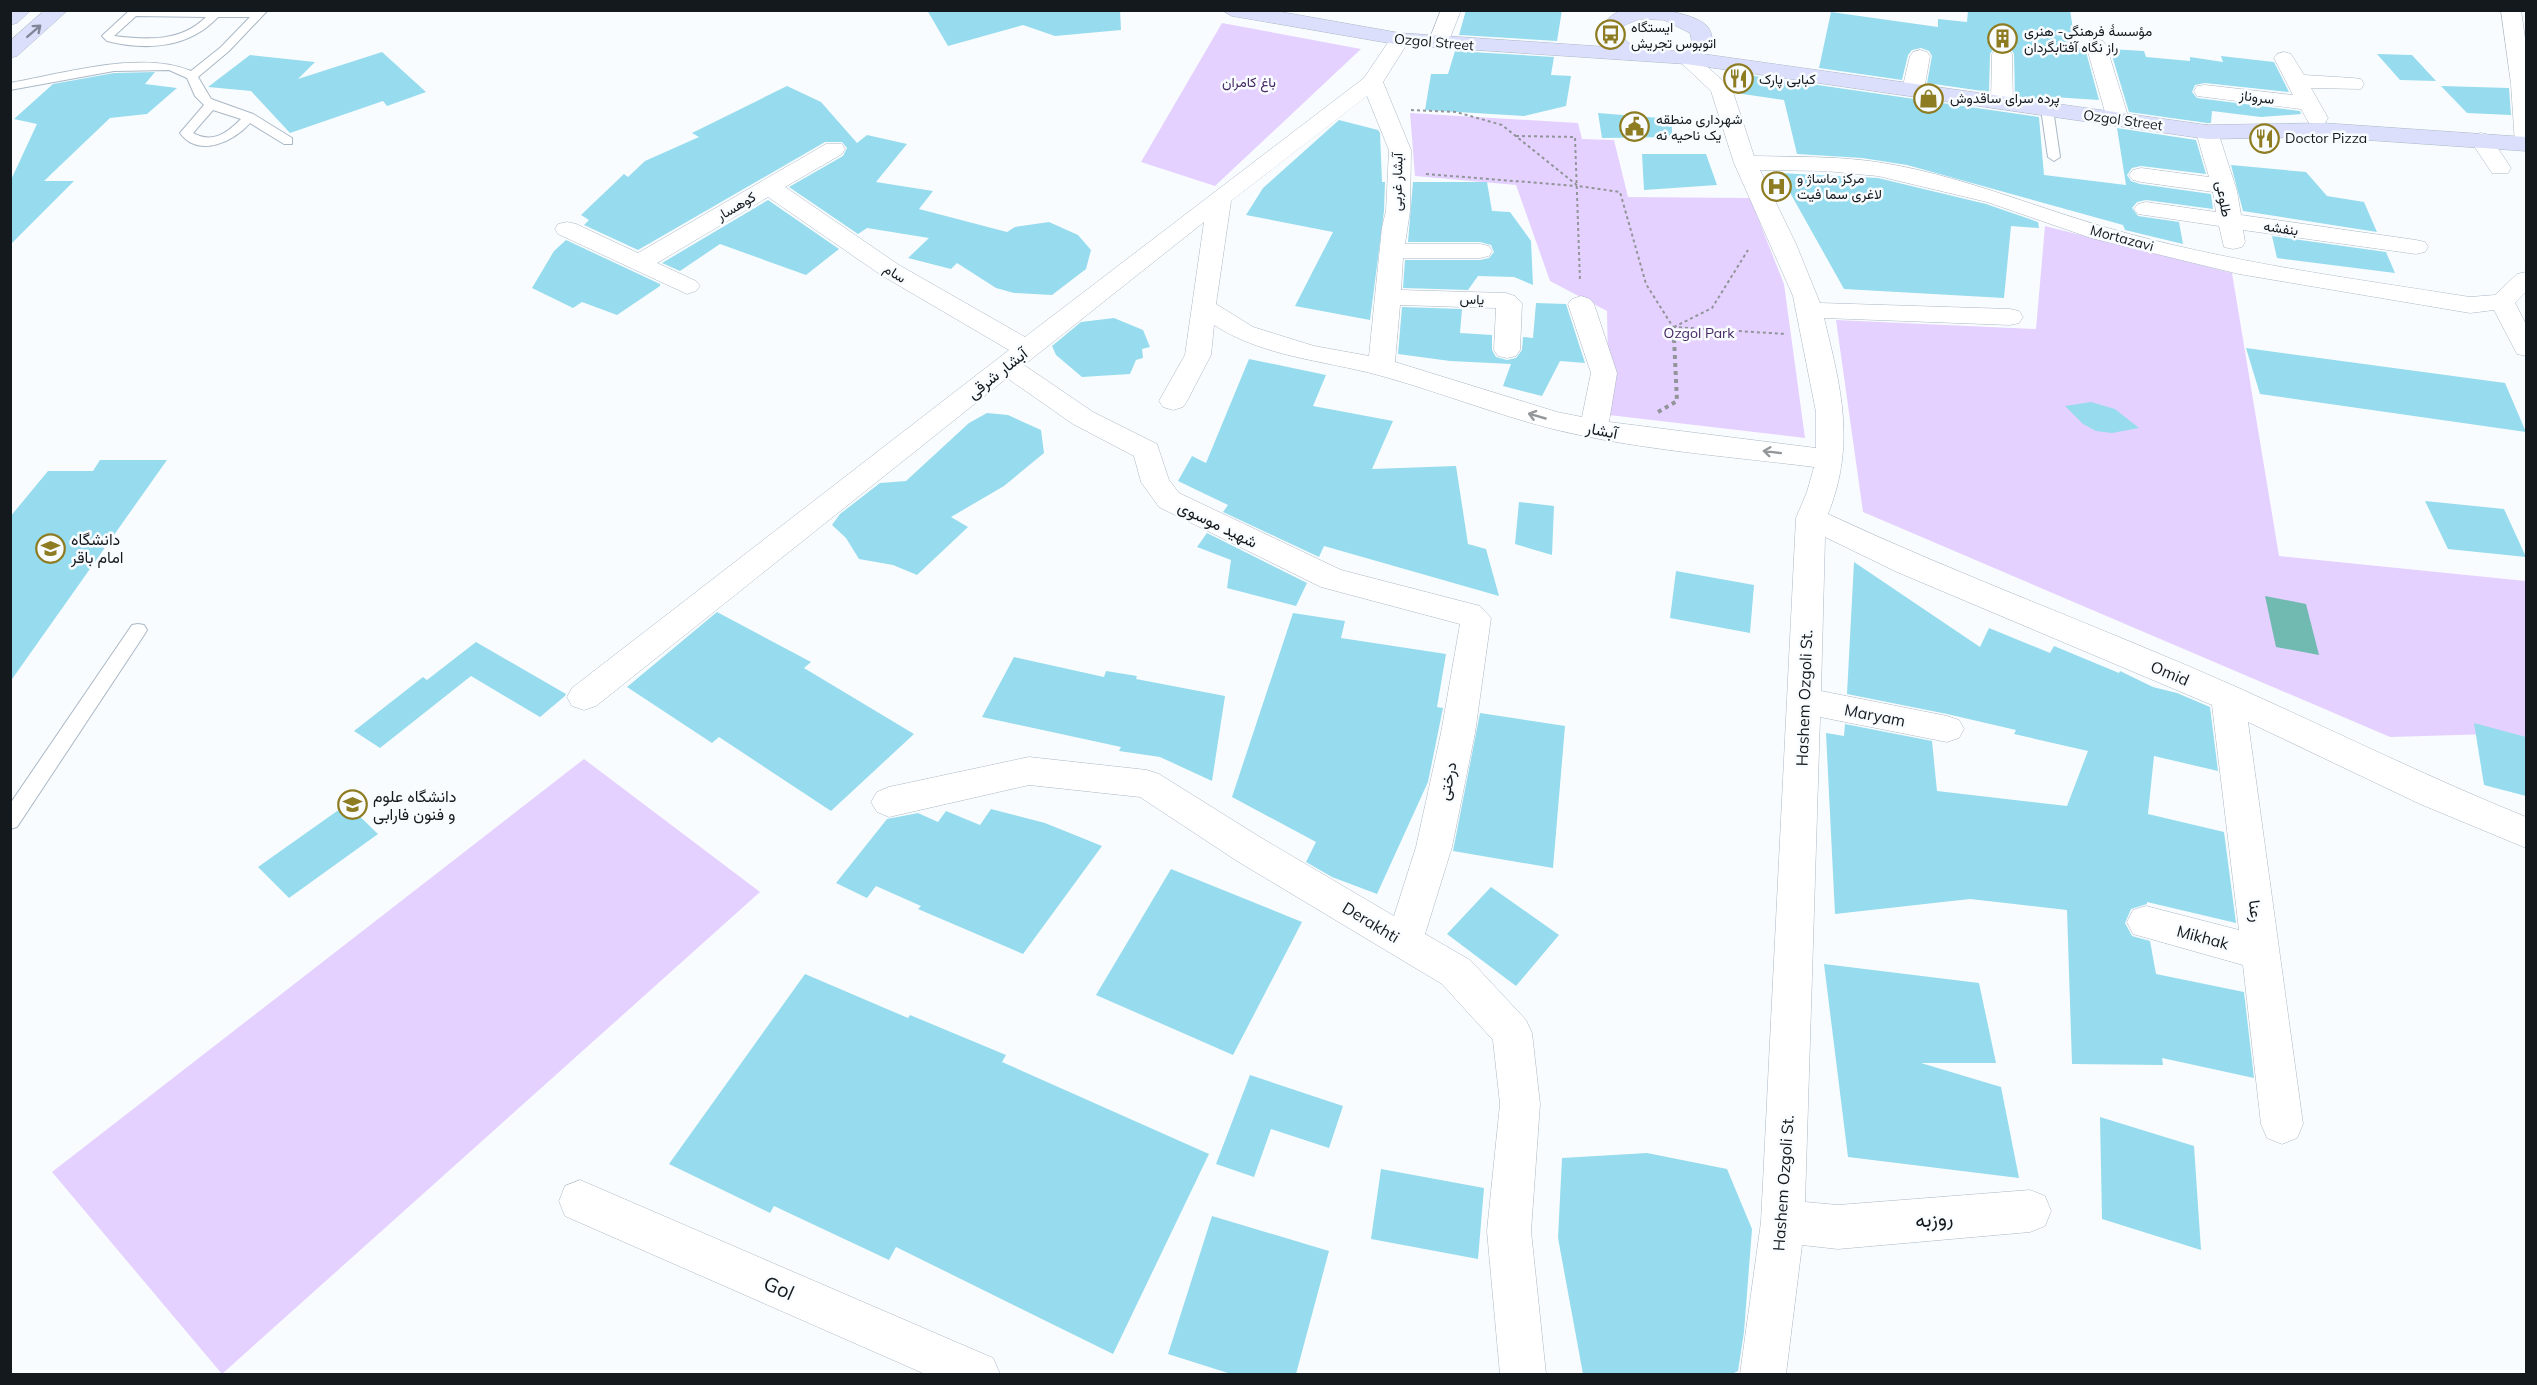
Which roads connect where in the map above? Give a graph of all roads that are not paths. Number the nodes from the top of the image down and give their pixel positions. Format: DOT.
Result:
graph roads {
  1 [pos="21,10"];
  2 [pos="58,10"];
  3 [pos="1232,10"];
  4 [pos="1451,10"];
  5 [pos="2511,10"];
  6 [pos="134,12"];
  7 [pos="218,12"];
  8 [pos="261,12"];
  9 [pos="1639,12"];
  10 [pos="10,19"];
  11 [pos="1401,39"];
  12 [pos="1438,43"];
  13 [pos="2096,45"];
  14 [pos="2522,50"];
  15 [pos="10,52"];
  16 [pos="2002,54"];
  17 [pos="1639,56"];
  18 [pos="1920,56"];
  19 [pos="1686,58"];
  20 [pos="2284,58"];
  21 [pos="192,76"];
  22 [pos="2296,81"];
  23 [pos="1372,82"];
  24 [pos="2353,84"];
  25 [pos="2524,85"];
  26 [pos="10,87"];
  27 [pos="1913,90"];
  28 [pos="2205,91"];
  29 [pos="2002,103"];
  30 [pos="2308,103"];
  31 [pos="211,105"];
  32 [pos="2047,109"];
  33 [pos="249,117"];
  34 [pos="2118,119"];
  35 [pos="2323,130"];
  36 [pos="2207,132"];
  37 [pos="2481,140"];
  38 [pos="288,141"];
  39 [pos="2526,144"];
  40 [pos="834,149"];
  41 [pos="2054,157"];
  42 [pos="1745,163"];
  43 [pos="2500,168"];
  44 [pos="2141,175"];
  45 [pos="2222,186"];
  46 [pos="769,187"];
  47 [pos="1220,199"];
  48 [pos="2146,209"];
  49 [pos="2227,220"];
  50 [pos="567,229"];
  51 [pos="2416,247"];
  52 [pos="1393,251"];
  53 [pos="1480,251"];
  54 [pos="639,263"];
  55 [pos="2239,267"];
  56 [pos="2526,279"];
  57 [pos="687,286"];
  58 [pos="1388,297"];
  59 [pos="2502,302"];
  60 [pos="1581,304"];
  61 [pos="1203,307"];
  62 [pos="2010,317"];
  63 [pos="1812,323"];
  64 [pos="2526,348"];
  65 [pos="1507,350"];
  66 [pos="1017,357"];
  67 [pos="1382,367"];
  68 [pos="1173,401"];
  69 [pos="1608,431"];
  70 [pos="1830,459"];
  71 [pos="1811,518"];
  72 [pos="1475,618"];
  73 [pos="138,630"];
  74 [pos="584,698"];
  75 [pos="2228,698"];
  76 [pos="1804,701"];
  77 [pos="1947,729"];
  78 [pos="889,802"];
  79 [pos="10,821"];
  80 [pos="2526,833"];
  81 [pos="2146,922"];
  82 [pos="1404,942"];
  83 [pos="2261,953"];
  84 [pos="2282,1124"];
  85 [pos="580,1201"];
  86 [pos="2030,1211"];
  87 [pos="1783,1222"];
  88 [pos="978,1374"];
  89 [pos="1523,1374"];
  90 [pos="1763,1374"];
  1 -- 10 [label="main road"];
  15 -- 2 [label="main road, one-way"];
  3 -- 11 [label="main road, Ozgol Street"];
  4 -- 12 [label="street"];
  5 -- 14 [label="street"];
  6 -- 7 [label="lane"];
  6 -- 7 [label="lane"];
  7 -- 8 [label="lane"];
  8 -- 21 [label="lane"];
  9 -- 17 [label="main road"];
  9 -- 19 [label="main road"];
  11 -- 12 [label="main road, Ozgol Street"];
  11 -- 23 [label="street, آبشار شرقی"];
  12 -- 17 [label="main road, Ozgol Street"];
  13 -- 34 [label="street"];
  14 -- 25 [label="street"];
  16 -- 29 [label="street"];
  17 -- 19 [label="main road, Ozgol Street"];
  18 -- 27 [label="street"];
  19 -- 27 [label="main road, Ozgol Street"];
  19 -- 42 [label="street, Hashem Ozgoli St."];
  20 -- 22 [label="street, سروناز"];
  21 -- 26 [label="lane"];
  21 -- 31 [label="lane"];
  22 -- 24 [label="street"];
  22 -- 30 [label="street, سروناز"];
  23 -- 47 [label="street, آبشار شرقی"];
  23 -- 52 [label="street, آبشار غربی"];
  25 -- 39 [label="street"];
  27 -- 29 [label="main road, Ozgol Street"];
  28 -- 30 [label="street, سروناز"];
  29 -- 32 [label="main road, Ozgol Street"];
  30 -- 35 [label="street, سروناز"];
  31 -- 33 [label="lane"];
  31 -- 33 [label="lane"];
  32 -- 34 [label="main road, Ozgol Street"];
  32 -- 41 [label="lane"];
  33 -- 38 [label="lane"];
  34 -- 36 [label="main road, Ozgol Street"];
  35 -- 36 [label="main road, Ozgol Street"];
  35 -- 37 [label="main road, Ozgol Street"];
  36 -- 45 [label="street, طلوعی"];
  37 -- 39 [label="main road, Ozgol Street"];
  37 -- 43 [label="street"];
  40 -- 46 [label="street, کوهسار"];
  42 -- 55 [label="street, Mortazavi"];
  42 -- 63 [label="street, Hashem Ozgoli St."];
  44 -- 45 [label="street"];
  45 -- 49 [label="street, طلوعی"];
  46 -- 54 [label="street, کوهسار"];
  46 -- 66 [label="street, سام"];
  47 -- 61 [label="street"];
  47 -- 66 [label="street, آبشار شرقی"];
  48 -- 49 [label="street, بنفشه"];
  49 -- 51 [label="street, بنفشه"];
  49 -- 55 [label="street, طلوعی"];
  50 -- 54 [label="street"];
  52 -- 53 [label="street"];
  52 -- 58 [label="street, آبشار غربی"];
  54 -- 57 [label="street"];
  55 -- 59 [label="street, Mortazavi"];
  56 -- 59 [label="street"];
  58 -- 65 [label="street, یاس"];
  58 -- 67 [label="street"];
  59 -- 64 [label="street"];
  60 -- 69 [label="street"];
  61 -- 67 [label="street, آبشار"];
  61 -- 68 [label="street"];
  62 -- 63 [label="street"];
  63 -- 70 [label="street, Hashem Ozgoli St."];
  66 -- 72 [label="street, شهید موسوی"];
  66 -- 74 [label="street, آبشار شرقی"];
  69 -- 67 [label="street, آبشار, one-way"];
  70 -- 69 [label="street, آبشار, one-way"];
  70 -- 71 [label="street, Hashem Ozgoli St."];
  71 -- 75 [label="street, Omid"];
  71 -- 76 [label="street, Hashem Ozgoli St."];
  72 -- 82 [label="street, درختی"];
  73 -- 79 [label="lane"];
  75 -- 80 [label="street, Omid"];
  75 -- 83 [label="street, رعنا"];
  76 -- 77 [label="street, Maryam"];
  76 -- 87 [label="street, Hashem Ozgoli St."];
  78 -- 82 [label="street, Derakhti"];
  81 -- 83 [label="street, Mikhak"];
  82 -- 89 [label="street, Derakhti"];
  83 -- 84 [label="street, رعنا"];
  85 -- 88 [label="street, Gol"];
  86 -- 87 [label="street, روزبه"];
  87 -- 90 [label="street, Hashem Ozgoli St."];
}
